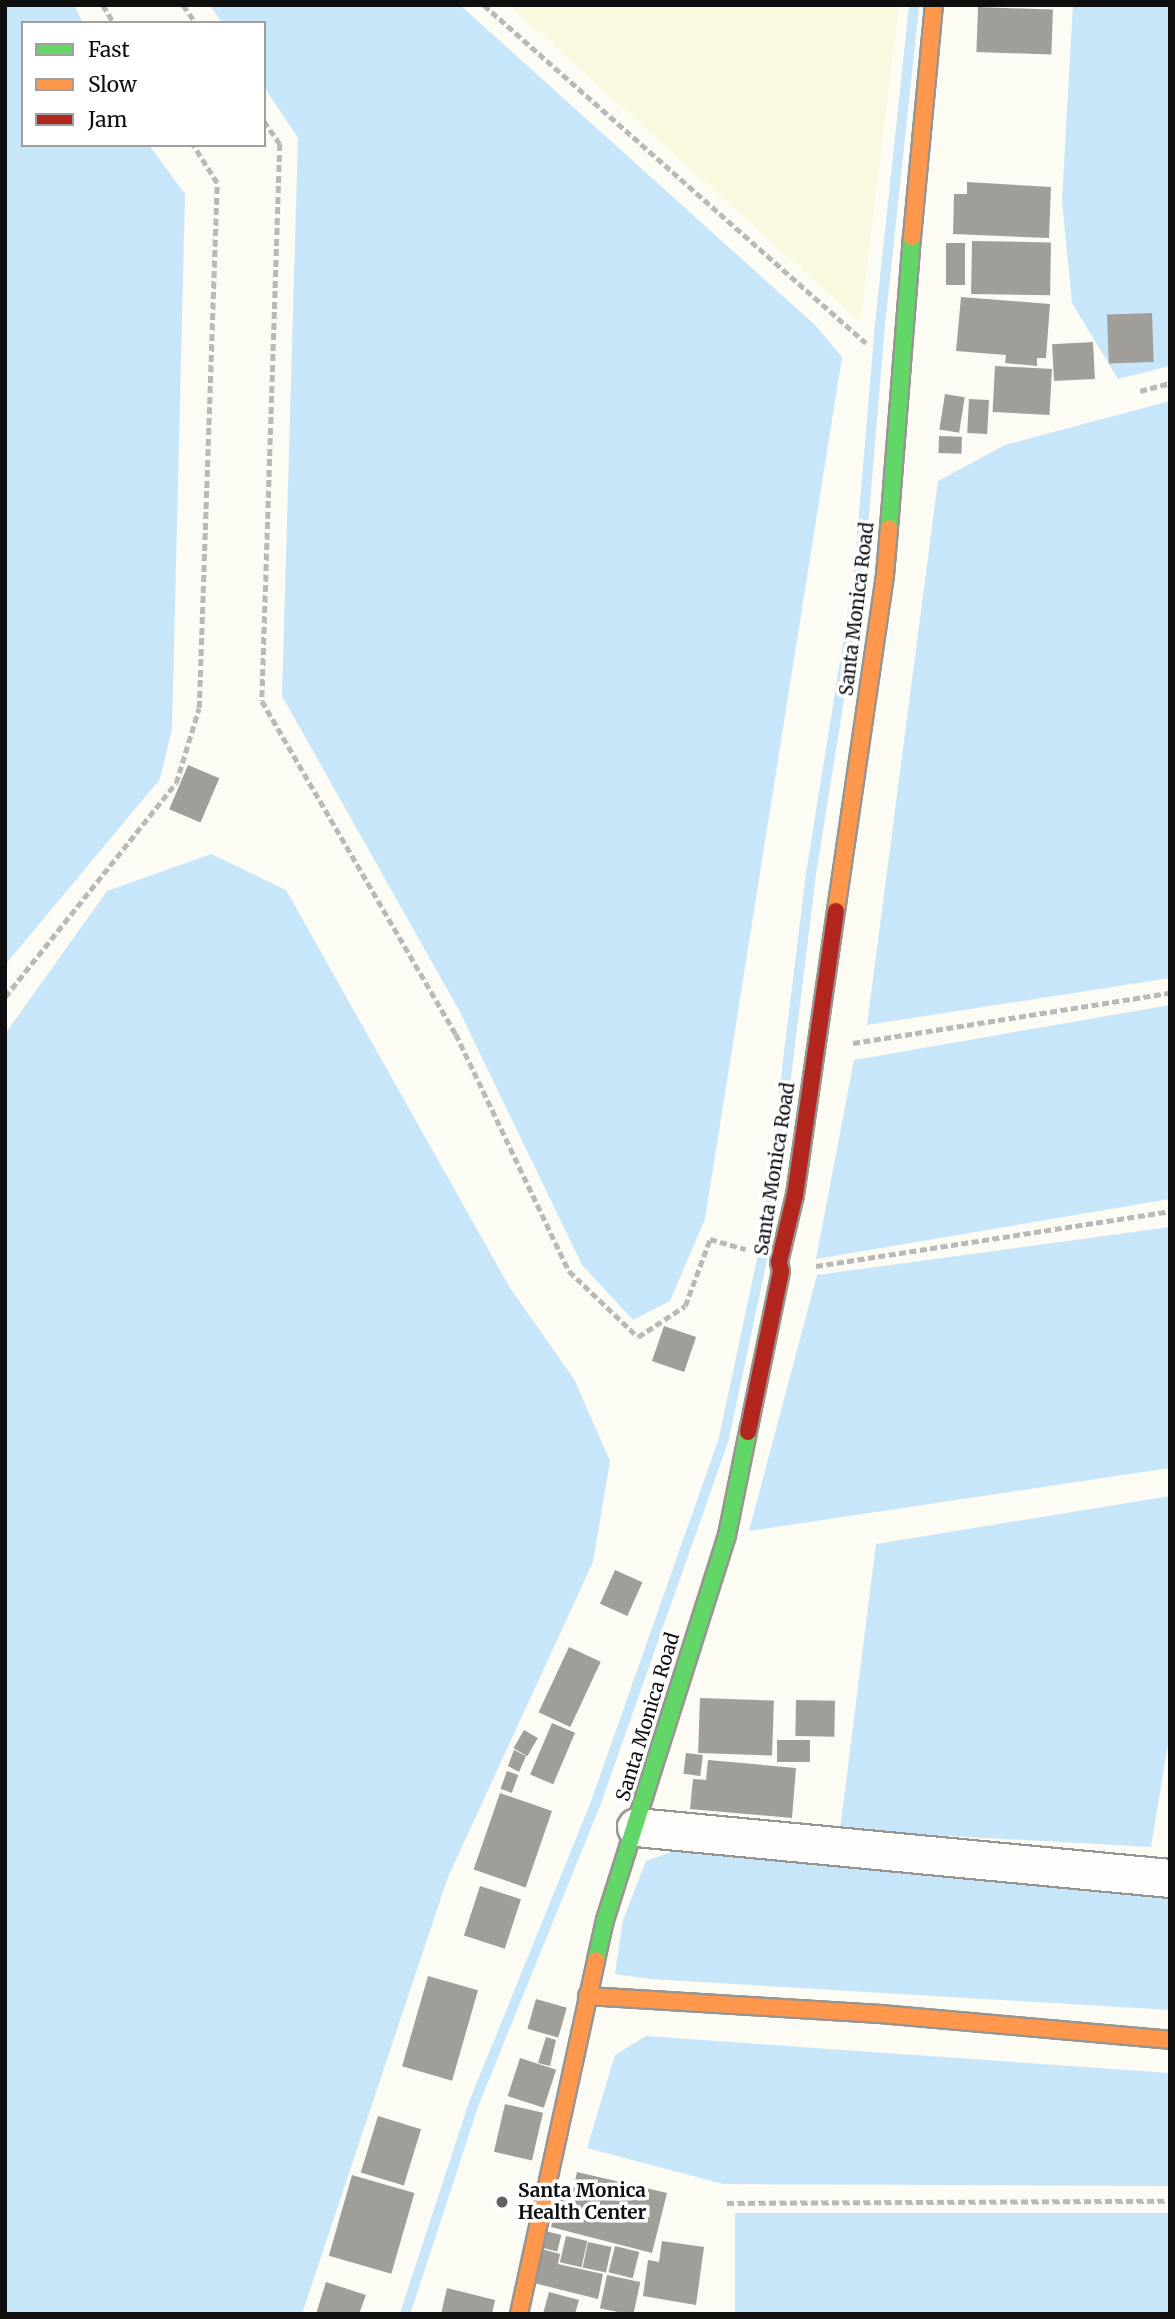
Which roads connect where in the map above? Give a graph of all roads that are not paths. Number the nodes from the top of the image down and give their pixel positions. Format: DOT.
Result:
graph roads {
  1 [pos="934,5"];
  2 [pos="636,1827"];
  3 [pos="1170,1878"];
  4 [pos="587,1996"];
  5 [pos="1170,2040"];
  6 [pos="519,2314"];
  1 -- 2 [label="street, Santa Monica Road"];
  2 -- 3 [label="street"];
  2 -- 4 [label="street, Santa Monica Road"];
  4 -- 5 [label="street"];
  4 -- 6 [label="street, Santa Monica Road"];
}
